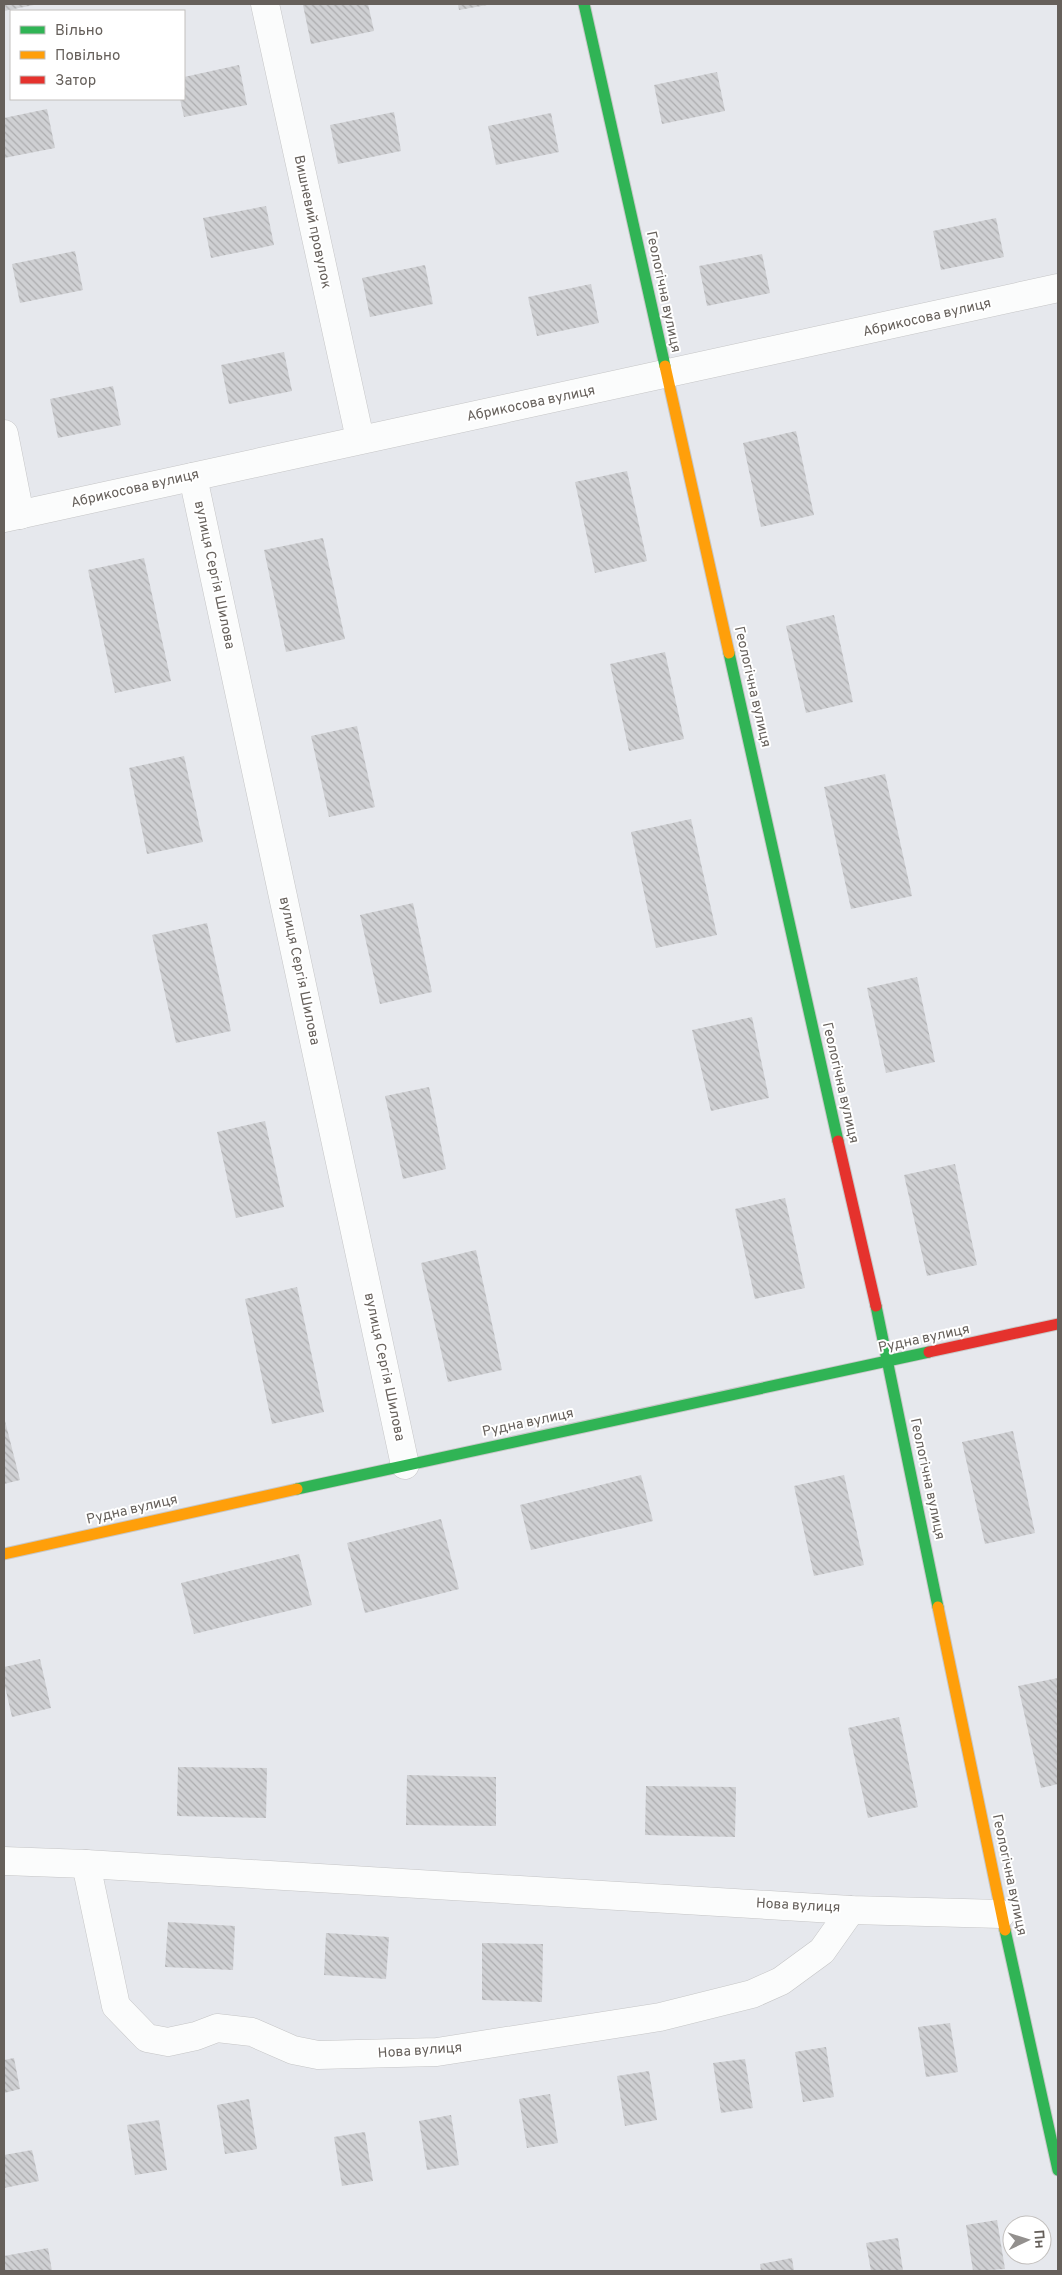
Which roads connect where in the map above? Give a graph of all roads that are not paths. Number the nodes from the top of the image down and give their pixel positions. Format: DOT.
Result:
graph roads {
  1 [pos="265,4"];
  2 [pos="584,4"];
  3 [pos="1058,288"];
  4 [pos="666,375"];
  5 [pos="4,434"];
  6 [pos="360,440"];
  7 [pos="194,477"];
  8 [pos="12,517"];
  9 [pos="1058,1324"];
  10 [pos="888,1362"];
  11 [pos="405,1465"];
  12 [pos="4,1554"];
  13 [pos="4,1861"];
  14 [pos="86,1864"];
  15 [pos="850,1910"];
  16 [pos="1001,1914"];
  17 [pos="1058,2170"];
  1 -- 6 [label="street, Вишневий провулок"];
  2 -- 4 [label="street, Геологічна вулиця"];
  3 -- 4 [label="street, Абрикосова вулиця"];
  4 -- 6 [label="street, Абрикосова вулиця"];
  4 -- 10 [label="street, Геологічна вулиця"];
  5 -- 8 [label="street"];
  6 -- 7 [label="street, Абрикосова вулиця"];
  7 -- 8 [label="street, Абрикосова вулиця"];
  7 -- 11 [label="street, вулиця Сергія Шилова"];
  9 -- 10 [label="street, Рудна вулиця"];
  10 -- 11 [label="street, Рудна вулиця"];
  10 -- 16 [label="street, Геологічна вулиця"];
  11 -- 12 [label="street, Рудна вулиця"];
  13 -- 14 [label="street, Нова вулиця"];
  14 -- 15 [label="street, Нова вулиця"];
  14 -- 15 [label="street, Нова вулиця"];
  15 -- 16 [label="street, Нова вулиця"];
  16 -- 17 [label="street, Геологічна вулиця"];
}
